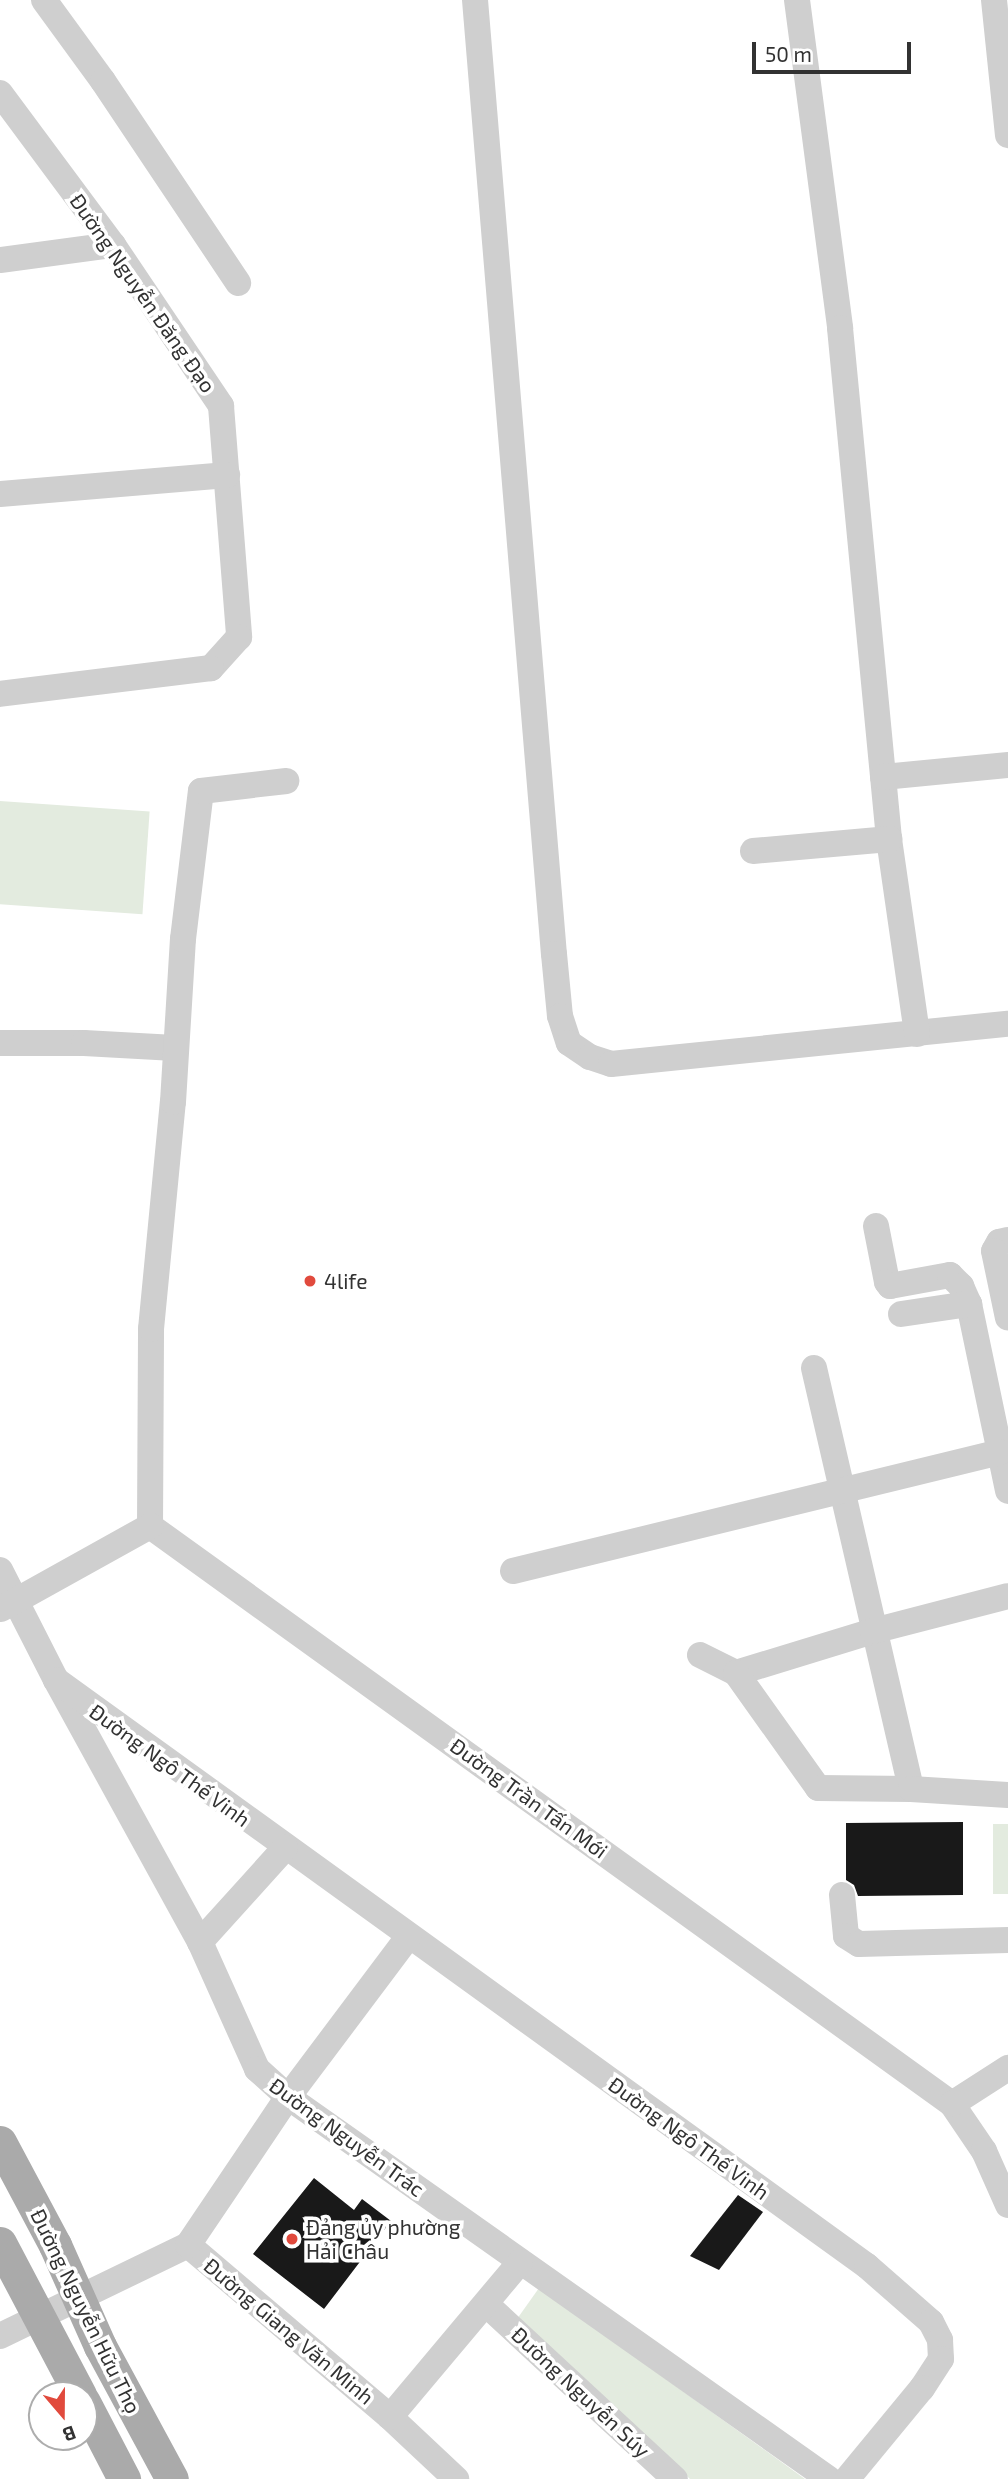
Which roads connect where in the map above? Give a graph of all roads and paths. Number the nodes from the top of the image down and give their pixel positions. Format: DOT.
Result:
graph roads {
  1 [pos="44,0"];
  2 [pos="475,0"];
  3 [pos="797,0"];
  4 [pos="995,0"];
  5 [pos="0,93"];
  6 [pos="1008,135"];
  7 [pos="113,245"];
  8 [pos="0,260"];
  9 [pos="237,284"];
  10 [pos="227,475"];
  11 [pos="0,494"];
  12 [pos="0,694"];
  13 [pos="1008,765"];
  14 [pos="883,777"];
  15 [pos="286,781"];
  16 [pos="889,839"];
  17 [pos="753,851"];
  18 [pos="1008,1024"];
  19 [pos="917,1034"];
  20 [pos="0,1043"];
  21 [pos="175,1048"];
  22 [pos="876,1226"];
  23 [pos="1004,1241"];
  24 [pos="969,1304"];
  25 [pos="901,1314"];
  26 [pos="1008,1318"];
  27 [pos="814,1368"];
  28 [pos="1000,1452"];
  29 [pos="841,1491"];
  30 [pos="1008,1491"];
  31 [pos="150,1526"];
  32 [pos="0,1570"];
  33 [pos="513,1571"];
  34 [pos="1008,1596"];
  35 [pos="8,1606"];
  36 [pos="873,1631"];
  37 [pos="699,1654"];
  38 [pos="736,1673"];
  39 [pos="55,1680"];
  40 [pos="911,1789"];
  41 [pos="1008,1795"];
  42 [pos="285,1848"];
  43 [pos="842,1895"];
  44 [pos="409,1936"];
  45 [pos="1008,1940"];
  46 [pos="200,1942"];
  47 [pos="1008,2068"];
  48 [pos="288,2097"];
  49 [pos="952,2104"];
  50 [pos="0,2142"];
  51 [pos="1008,2205"];
  52 [pos="0,2243"];
  53 [pos="188,2245"];
  54 [pos="520,2262"];
  55 [pos="78,2298"];
  56 [pos="487,2305"];
  57 [pos="39,2318"];
  58 [pos="0,2336"];
  59 [pos="73,2381"];
  60 [pos="390,2417"];
  61 [pos="98,2429"];
  62 [pos="124,2479"];
  63 [pos="172,2479"];
  64 [pos="456,2479"];
  65 [pos="675,2479"];
  66 [pos="829,2479"];
  67 [pos="847,2479"];
  1 -- 9 [label="street"];
  2 -- 19 [label="street"];
  3 -- 14 [label="street"];
  4 -- 6 [label="street"];
  5 -- 7 [label="street, Đường Nguyễn Đăng Đạo"];
  7 -- 8 [label="street"];
  7 -- 10 [label="street, Đường Nguyễn Đăng Đạo"];
  10 -- 11 [label="street"];
  10 -- 12 [label="street, Đường Nguyễn Đăng Đạo"];
  13 -- 14 [label="street"];
  14 -- 16 [label="street"];
  15 -- 21 [label="street"];
  16 -- 17 [label="street"];
  16 -- 19 [label="street"];
  18 -- 19 [label="street"];
  20 -- 21 [label="street"];
  21 -- 31 [label="street"];
  22 -- 24 [label="street"];
  23 -- 26 [label="street"];
  24 -- 25 [label="street"];
  24 -- 28 [label="street"];
  27 -- 29 [label="street"];
  28 -- 29 [label="street"];
  28 -- 30 [label="street"];
  29 -- 33 [label="street"];
  29 -- 36 [label="street"];
  31 -- 35 [label="street"];
  31 -- 49 [label="street, Đường Trần Tấn Mới"];
  32 -- 35 [label="street, Đường Nguyễn Trác"];
  34 -- 36 [label="street"];
  35 -- 39 [label="street, Đường Nguyễn Trác"];
  36 -- 38 [label="street"];
  36 -- 40 [label="street"];
  37 -- 38 [label="street"];
  38 -- 40 [label="street"];
  39 -- 42 [label="street, Đường Ngô Thế Vinh"];
  39 -- 46 [label="street, Đường Nguyễn Trác"];
  40 -- 41 [label="street"];
  42 -- 44 [label="street, Đường Ngô Thế Vinh"];
  42 -- 46 [label="street"];
  43 -- 45 [label="street"];
  44 -- 48 [label="street"];
  44 -- 67 [label="street, Đường Ngô Thế Vinh"];
  46 -- 48 [label="street, Đường Nguyễn Trác"];
  47 -- 49 [label="street"];
  48 -- 53 [label="street"];
  48 -- 54 [label="street, Đường Nguyễn Trác"];
  49 -- 51 [label="street, Đường Trần Tấn Mới"];
  50 -- 55 [label="main road, Đường Nguyễn Hữu Thọ"];
  52 -- 57 [label="main road, Đường Nguyễn Hữu Thọ"];
  53 -- 55 [label="street"];
  53 -- 60 [label="street, Đường Giang Văn Minh"];
  54 -- 56 [label="street, Đường Giang Văn Minh"];
  54 -- 66 [label="street, Đường Nguyễn Trác"];
  55 -- 57 [label="street"];
  55 -- 63 [label="main road, Đường Nguyễn Hữu Thọ"];
  56 -- 60 [label="street, Đường Giang Văn Minh"];
  56 -- 65 [label="street, Đường Nguyễn Súy"];
  57 -- 58 [label="street"];
  57 -- 59 [label="main road, Đường Nguyễn Hữu Thọ"];
  60 -- 64 [label="street, Đường Giang Văn Minh"];
  61 -- 62 [label="main road, Đường Nguyễn Hữu Thọ"];
}
